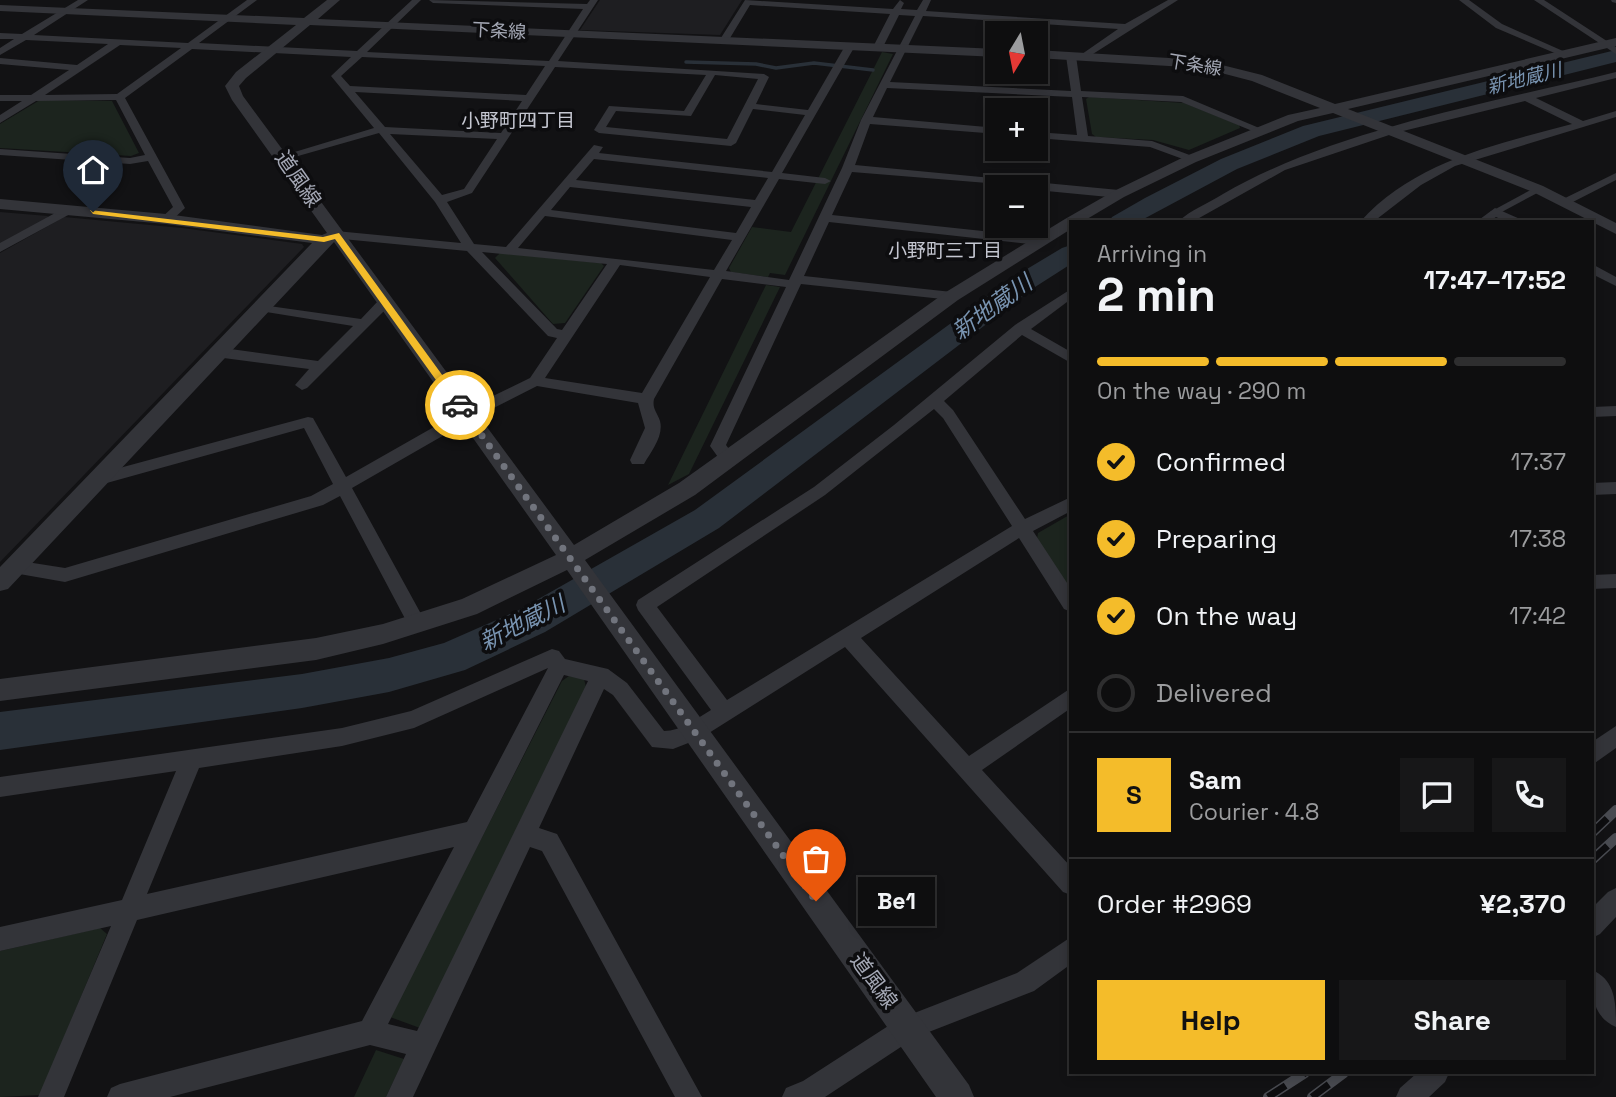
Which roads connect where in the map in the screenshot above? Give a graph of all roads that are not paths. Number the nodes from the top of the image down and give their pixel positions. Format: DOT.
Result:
graph roads {
  1 [pos="84,0"];
  2 [pos="253,0"];
  3 [pos="334,0"];
  4 [pos="417,0"];
  5 [pos="433,0"];
  6 [pos="902,0"];
  7 [pos="928,0"];
  8 [pos="1172,0"];
  9 [pos="1463,0"];
  10 [pos="1538,0"];
  11 [pos="749,1"];
  12 [pos="592,3"];
  13 [pos="0,8"];
  14 [pos="66,11"];
  15 [pos="895,11"];
  16 [pos="921,13"];
  17 [pos="227,19"];
  18 [pos="306,22"];
  19 [pos="388,26"];
  20 [pos="1126,27"];
  21 [pos="570,34"];
  22 [pos="0,36"];
  23 [pos="24,37"];
  24 [pos="724,41"];
  25 [pos="118,42"];
  26 [pos="850,46"];
  27 [pos="189,47"];
  28 [pos="878,47"];
  29 [pos="1612,47"];
  30 [pos="905,48"];
  31 [pos="271,50"];
  32 [pos="985,51"];
  33 [pos="0,52"];
  34 [pos="357,55"];
  35 [pos="1048,55"];
  36 [pos="1567,55"];
  37 [pos="1078,56"];
  38 [pos="0,61"];
  39 [pos="550,64"];
  40 [pos="79,68"];
  41 [pos="712,72"];
  42 [pos="1616,75"];
  43 [pos="886,85"];
  44 [pos="349,89"];
  45 [pos="1075,93"];
  46 [pos="35,97"];
  47 [pos="119,97"];
  48 [pos="1527,97"];
  49 [pos="0,98"];
  50 [pos="529,98"];
  51 [pos="750,106"];
  52 [pos="1339,111"];
  53 [pos="811,113"];
  54 [pos="1616,114"];
  55 [pos="0,120"];
  56 [pos="866,120"];
  57 [pos="1583,125"];
  58 [pos="1385,129"];
  59 [pos="379,130"];
  60 [pos="985,130"];
  61 [pos="1259,130"];
  62 [pos="612,131"];
  63 [pos="504,136"];
  64 [pos="1048,136"];
  65 [pos="1083,139"];
  66 [pos="0,152"];
  67 [pos="591,155"];
  68 [pos="153,157"];
  69 [pos="284,157"];
  70 [pos="1191,159"];
  71 [pos="1466,160"];
  72 [pos="848,168"];
  73 [pos="775,175"];
  74 [pos="1616,176"];
  75 [pos="824,181"];
  76 [pos="567,184"];
  77 [pos="1538,190"];
  78 [pos="1119,194"];
  79 [pos="440,200"];
  80 [pos="1563,202"];
  81 [pos="0,204"];
  82 [pos="758,204"];
  83 [pos="68,210"];
  84 [pos="542,212"];
  85 [pos="1495,212"];
  86 [pos="824,218"];
  87 [pos="166,219"];
  88 [pos="1190,219"];
  89 [pos="1074,220"];
  90 [pos="1369,220"];
  91 [pos="1485,220"];
  92 [pos="1512,220"];
  93 [pos="1069,223"];
  94 [pos="1616,229"];
  95 [pos="330,237"];
  96 [pos="739,237"];
  97 [pos="1039,242"];
  98 [pos="469,246"];
  99 [pos="0,248"];
  100 [pos="509,251"];
  101 [pos="616,261"];
  102 [pos="718,274"];
  103 [pos="794,282"];
  104 [pos="1069,294"];
  105 [pos="952,296"];
  106 [pos="384,303"];
  107 [pos="260,307"];
  108 [pos="362,323"];
  109 [pos="1020,328"];
  110 [pos="564,335"];
  111 [pos="216,352"];
  112 [pos="1069,357"];
  113 [pos="320,366"];
  114 [pos="535,381"];
  115 [pos="302,385"];
  116 [pos="646,399"];
  117 [pos="935,401"];
  118 [pos="1594,412"];
  119 [pos="1614,413"];
  120 [pos="467,415"];
  121 [pos="638,460"];
  122 [pos="729,460"];
  123 [pos="96,480"];
  124 [pos="343,486"];
  125 [pos="1616,488"];
  126 [pos="1594,489"];
  127 [pos="1069,504"];
  128 [pos="1021,529"];
  129 [pos="570,558"];
  130 [pos="14,567"];
  131 [pos="1616,581"];
  132 [pos="0,582"];
  133 [pos="1594,582"];
  134 [pos="1069,601"];
  135 [pos="417,623"];
  136 [pos="848,637"];
  137 [pos="559,666"];
  138 [pos="601,676"];
  139 [pos="0,690"];
  140 [pos="1069,698"];
  141 [pos="723,711"];
  142 [pos="694,731"];
  143 [pos="1616,735"];
  144 [pos="1594,754"];
  145 [pos="191,761"];
  146 [pos="967,769"];
  147 [pos="0,787"];
  148 [pos="471,832"];
  149 [pos="525,835"];
  150 [pos="1069,882"];
  151 [pos="1616,900"];
  152 [pos="129,909"];
  153 [pos="1594,924"];
  154 [pos="0,940"];
  155 [pos="1069,950"];
  156 [pos="1594,985"];
  157 [pos="1616,1014"];
  158 [pos="908,1028"];
  159 [pos="370,1032"];
  160 [pos="422,1045"];
  161 [pos="1435,1074"];
  162 [pos="807,1095"];
  163 [pos="51,1097"];
  164 [pos="120,1097"];
  165 [pos="399,1097"];
  166 [pos="689,1097"];
  167 [pos="957,1097"];
  168 [pos="1409,1097"];
  1 -- 14 [label="street"];
  2 -- 17 [label="street"];
  3 -- 18 [label="street, 道風線"];
  4 -- 19 [label="street"];
  5 -- 12 [label="street"];
  6 -- 15 [label="street"];
  7 -- 16 [label="street"];
  8 -- 20 [label="street"];
  9 -- 36 [label="street"];
  10 -- 29 [label="street"];
  11 -- 15 [label="street"];
  11 -- 24 [label="street"];
  12 -- 21 [label="street"];
  13 -- 14 [label="street, 下条線"];
  14 -- 17 [label="street, 下条線"];
  14 -- 23 [label="street"];
  15 -- 16 [label="street"];
  15 -- 28 [label="street"];
  16 -- 20 [label="street"];
  16 -- 30 [label="street"];
  17 -- 18 [label="street, 下条線"];
  17 -- 27 [label="street"];
  18 -- 19 [label="street, 下条線"];
  18 -- 31 [label="street, 道風線"];
  19 -- 21 [label="street, 下条線"];
  19 -- 34 [label="street"];
  20 -- 37 [label="street"];
  21 -- 24 [label="street, 下条線"];
  21 -- 39 [label="street"];
  22 -- 23 [label="street"];
  23 -- 25 [label="street"];
  23 -- 33 [label="street"];
  24 -- 26 [label="street, 下条線"];
  25 -- 27 [label="street"];
  25 -- 40 [label="street"];
  26 -- 28 [label="street, 下条線"];
  26 -- 53 [label="street"];
  27 -- 31 [label="street"];
  27 -- 47 [label="street"];
  28 -- 30 [label="street, 下条線"];
  29 -- 36 [label="street"];
  30 -- 32 [label="street, 下条線"];
  30 -- 43 [label="street"];
  31 -- 34 [label="street"];
  31 -- 69 [label="street, 道風線"];
  34 -- 39 [label="street"];
  34 -- 44 [label="street"];
  35 -- 37 [label="street, 下条線"];
  36 -- 52 [label="street"];
  37 -- 45 [label="street"];
  37 -- 52 [label="street, 下条線"];
  38 -- 40 [label="street"];
  39 -- 41 [label="street"];
  39 -- 50 [label="street"];
  40 -- 46 [label="street"];
  41 -- 51 [label="street"];
  41 -- 62 [label="street"];
  42 -- 48 [label="street"];
  43 -- 45 [label="street"];
  43 -- 56 [label="street"];
  44 -- 50 [label="street"];
  44 -- 59 [label="street"];
  45 -- 61 [label="street"];
  45 -- 65 [label="street"];
  46 -- 47 [label="street"];
  46 -- 49 [label="street"];
  46 -- 55 [label="street"];
  47 -- 68 [label="street"];
  48 -- 57 [label="street"];
  48 -- 58 [label="street"];
  50 -- 63 [label="street"];
  51 -- 53 [label="street"];
  51 -- 62 [label="street"];
  52 -- 58 [label="street, 下条線"];
  52 -- 61 [label="street"];
  53 -- 73 [label="street"];
  54 -- 57 [label="street"];
  56 -- 60 [label="street"];
  56 -- 72 [label="street"];
  57 -- 71 [label="street"];
  58 -- 71 [label="street"];
  58 -- 88 [label="street"];
  59 -- 63 [label="street"];
  59 -- 69 [label="street"];
  59 -- 79 [label="street"];
  61 -- 70 [label="street"];
  62 -- 67 [label="street"];
  63 -- 79 [label="street"];
  64 -- 65 [label="street"];
  65 -- 70 [label="street"];
  66 -- 68 [label="street"];
  67 -- 73 [label="street"];
  67 -- 76 [label="street"];
  68 -- 87 [label="street"];
  69 -- 95 [label="street, 道風線"];
  70 -- 78 [label="street"];
  71 -- 77 [label="street"];
  71 -- 90 [label="street"];
  72 -- 78 [label="street"];
  72 -- 86 [label="street"];
  73 -- 75 [label="street"];
  73 -- 82 [label="street"];
  74 -- 80 [label="street"];
  76 -- 82 [label="street"];
  76 -- 84 [label="street"];
  77 -- 80 [label="street"];
  77 -- 85 [label="street"];
  78 -- 89 [label="street"];
  79 -- 98 [label="street"];
  80 -- 94 [label="street"];
  81 -- 83 [label="street"];
  82 -- 96 [label="street"];
  83 -- 87 [label="street"];
  83 -- 99 [label="street"];
  84 -- 96 [label="street"];
  84 -- 100 [label="street"];
  85 -- 91 [label="street"];
  85 -- 92 [label="street"];
  86 -- 97 [label="street"];
  86 -- 103 [label="street"];
  87 -- 95 [label="street"];
  93 -- 97 [label="street"];
  95 -- 98 [label="street"];
  95 -- 106 [label="street, 道風線"];
  95 -- 107 [label="street"];
  96 -- 102 [label="street"];
  97 -- 105 [label="street"];
  98 -- 100 [label="street"];
  98 -- 110 [label="street"];
  100 -- 101 [label="street"];
  101 -- 102 [label="street"];
  101 -- 110 [label="street"];
  102 -- 103 [label="street"];
  102 -- 116 [label="street"];
  103 -- 105 [label="street"];
  103 -- 122 [label="street"];
  104 -- 109 [label="street"];
  105 -- 122 [label="street"];
  106 -- 108 [label="street"];
  106 -- 120 [label="street, 道風線"];
  107 -- 108 [label="street"];
  107 -- 111 [label="street"];
  108 -- 113 [label="street"];
  109 -- 112 [label="street"];
  109 -- 117 [label="street"];
  110 -- 114 [label="street"];
  111 -- 113 [label="street"];
  111 -- 123 [label="street"];
  113 -- 115 [label="street"];
  114 -- 116 [label="street"];
  114 -- 120 [label="street"];
  116 -- 121 [label="street"];
  117 -- 128 [label="street"];
  117 -- 141 [label="street"];
  118 -- 119 [label="street"];
  120 -- 124 [label="street"];
  120 -- 129 [label="street, 道風線"];
  122 -- 129 [label="street"];
  123 -- 124 [label="street"];
  123 -- 130 [label="street"];
  124 -- 130 [label="street"];
  124 -- 135 [label="street"];
  125 -- 126 [label="street"];
  127 -- 128 [label="street"];
  128 -- 134 [label="street"];
  128 -- 136 [label="street"];
  129 -- 135 [label="street"];
  129 -- 142 [label="street, 道風線"];
  130 -- 132 [label="street"];
  131 -- 133 [label="street"];
  135 -- 139 [label="street"];
  136 -- 141 [label="street"];
  136 -- 146 [label="street"];
  137 -- 138 [label="street"];
  137 -- 145 [label="street"];
  137 -- 148 [label="street"];
  138 -- 142 [label="street"];
  138 -- 149 [label="street"];
  140 -- 146 [label="street"];
  141 -- 142 [label="street"];
  142 -- 158 [label="street, 道風線"];
  143 -- 144 [label="street"];
  145 -- 147 [label="street"];
  145 -- 152 [label="street"];
  146 -- 150 [label="street"];
  148 -- 152 [label="street"];
  148 -- 159 [label="street"];
  149 -- 160 [label="street"];
  149 -- 166 [label="street"];
  151 -- 153 [label="street"];
  152 -- 154 [label="street"];
  152 -- 163 [label="street"];
  155 -- 158 [label="street"];
  156 -- 157 [label="street"];
  158 -- 162 [label="street"];
  158 -- 167 [label="street, 道風線"];
  159 -- 160 [label="street"];
  159 -- 164 [label="street"];
  160 -- 165 [label="street"];
  161 -- 168 [label="street"];
}
